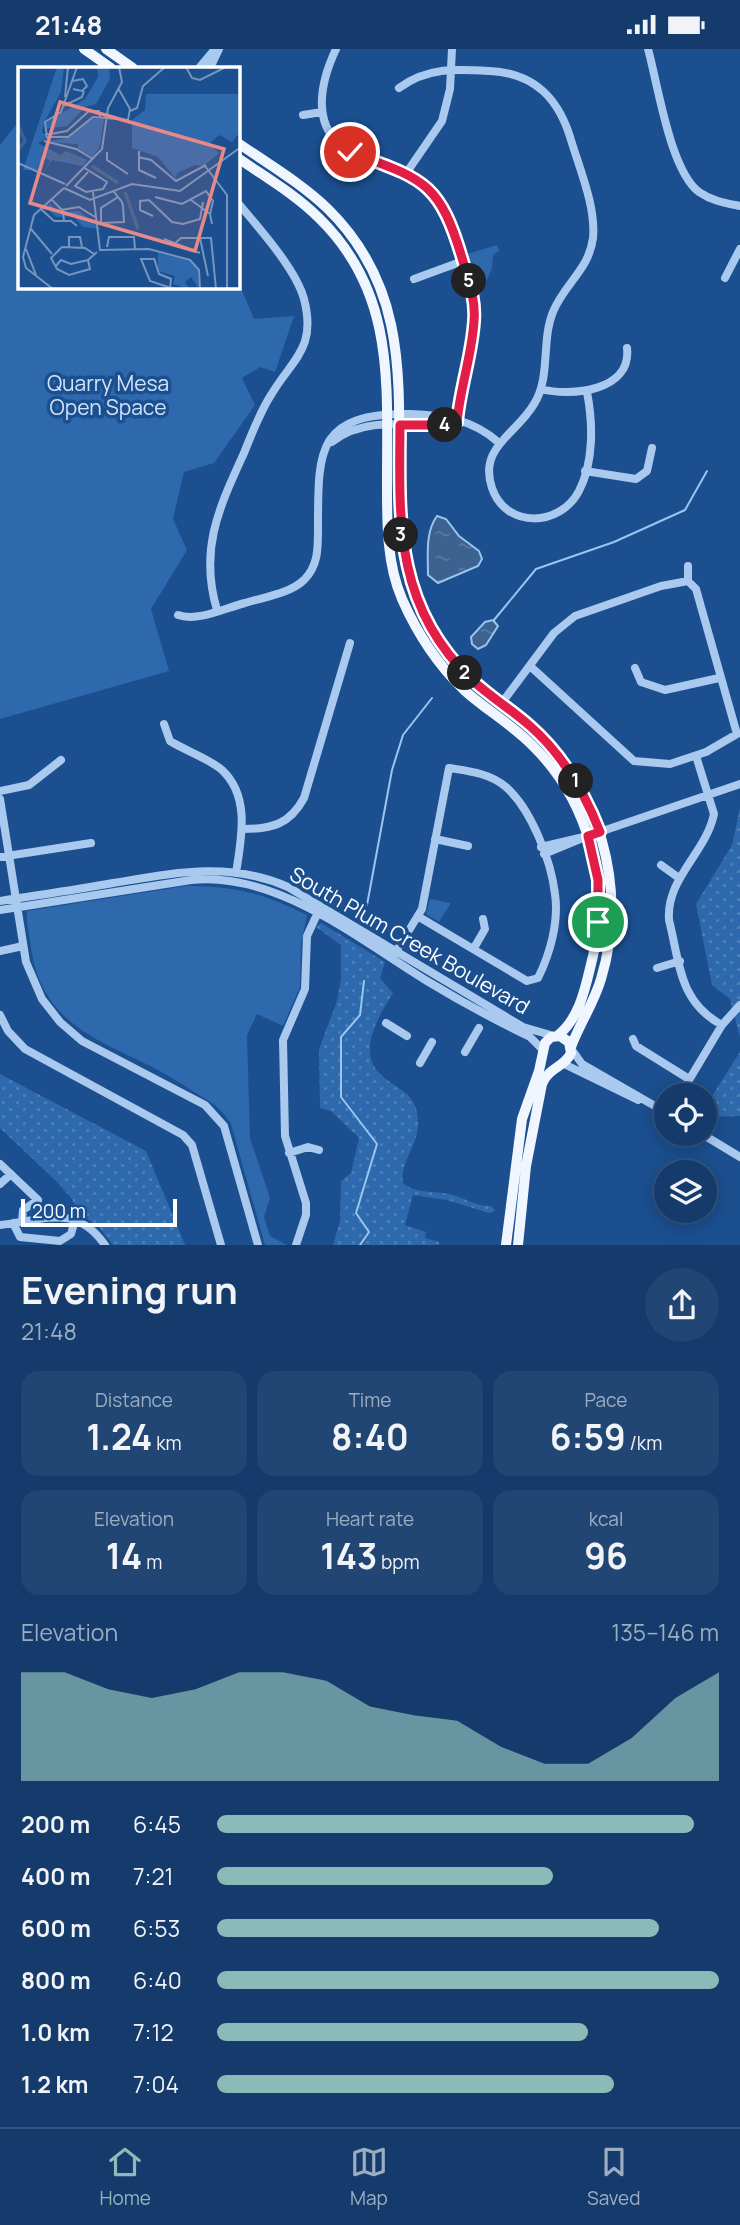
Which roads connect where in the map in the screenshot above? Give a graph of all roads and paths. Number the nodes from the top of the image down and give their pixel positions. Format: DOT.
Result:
graph roads {
  1 [pos="84,49"];
  2 [pos="106,49"];
  3 [pos="217,49"];
  4 [pos="336,49"];
  5 [pos="452,49"];
  6 [pos="648,49"];
  7 [pos="110,67"];
  8 [pos="132,67"];
  9 [pos="200,67"];
  10 [pos="210,67"];
  11 [pos="450,70"];
  12 [pos="399,89"];
  13 [pos="322,112"];
  14 [pos="303,115"];
  15 [pos="240,144"];
  16 [pos="240,159"];
  17 [pos="407,172"];
  18 [pos="240,206"];
  19 [pos="740,206"];
  20 [pos="740,249"];
  21 [pos="463,261"];
  22 [pos="725,278"];
  23 [pos="414,279"];
  24 [pos="627,348"];
  25 [pos="541,389"];
  26 [pos="587,392"];
  27 [pos="387,414"];
  28 [pos="400,420"];
  29 [pos="457,422"];
  30 [pos="387,425"];
  31 [pos="498,442"];
  32 [pos="327,447"];
  33 [pos="652,448"];
  34 [pos="585,471"];
  35 [pos="688,566"];
  36 [pos="688,581"];
  37 [pos="217,610"];
  38 [pos="178,615"];
  39 [pos="351,643"];
  40 [pos="530,666"];
  41 [pos="635,668"];
  42 [pos="719,678"];
  43 [pos="501,704"];
  44 [pos="164,724"];
  45 [pos="696,756"];
  46 [pos="61,760"];
  47 [pos="634,761"];
  48 [pos="629,771"];
  49 [pos="740,784"];
  50 [pos="0,790"];
  51 [pos="709,796"];
  52 [pos="0,799"];
  53 [pos="244,829"];
  54 [pos="600,832"];
  55 [pos="588,836"];
  56 [pos="435,839"];
  57 [pos="91,843"];
  58 [pos="468,846"];
  59 [pos="542,851"];
  60 [pos="4,856"];
  61 [pos="662,865"];
  62 [pos="236,875"];
  63 [pos="679,878"];
  64 [pos="0,901"];
  65 [pos="17,903"];
  66 [pos="0,910"];
  67 [pos="318,911"];
  68 [pos="419,917"];
  69 [pos="483,919"];
  70 [pos="23,946"];
  71 [pos="474,948"];
  72 [pos="0,951"];
  73 [pos="395,954"];
  74 [pos="680,961"];
  75 [pos="657,968"];
  76 [pos="740,1005"];
  77 [pos="0,1015"];
  78 [pos="387,1023"];
  79 [pos="722,1025"];
  80 [pos="479,1028"];
  81 [pos="407,1036"];
  82 [pos="556,1036"];
  83 [pos="633,1039"];
  84 [pos="432,1042"];
  85 [pos="572,1049"];
  86 [pos="543,1051"];
  87 [pos="466,1052"];
  88 [pos="421,1063"];
  89 [pos="561,1064"];
  90 [pos="689,1079"];
  91 [pos="687,1083"];
  92 [pos="654,1106"];
  93 [pos="654,1107"];
  94 [pos="717,1143"];
  95 [pos="318,1150"];
  96 [pos="289,1153"];
  97 [pos="740,1157"];
  98 [pos="0,1164"];
  99 [pos="11,1174"];
  100 [pos="0,1184"];
  101 [pos="75,1220"];
  102 [pos="18,1222"];
  103 [pos="0,1225"];
  104 [pos="104,1245"];
  105 [pos="221,1245"];
  106 [pos="258,1245"];
  107 [pos="296,1245"];
  108 [pos="506,1245"];
  109 [pos="518,1245"];
  1 -- 7 [label="main road"];
  2 -- 8 [label="main road"];
  3 -- 9 [label="street"];
  3 -- 10 [label="street"];
  4 -- 13 [label="street"];
  5 -- 11 [label="street"];
  6 -- 19 [label="street"];
  11 -- 12 [label="street"];
  11 -- 17 [label="street"];
  11 -- 25 [label="street"];
  13 -- 14 [label="street"];
  13 -- 17 [label="street"];
  15 -- 28 [label="main road"];
  16 -- 27 [label="main road"];
  17 -- 21 [label="street"];
  18 -- 37 [label="street"];
  20 -- 22 [label="street"];
  21 -- 23 [label="street"];
  21 -- 29 [label="street"];
  24 -- 26 [label="street"];
  25 -- 26 [label="street"];
  25 -- 31 [label="street"];
  26 -- 34 [label="street"];
  27 -- 28 [label="street"];
  27 -- 30 [label="main road"];
  27 -- 32 [label="street"];
  28 -- 29 [label="street"];
  28 -- 30 [label="street"];
  28 -- 43 [label="main road"];
  29 -- 31 [label="street"];
  30 -- 32 [label="street"];
  30 -- 55 [label="main road"];
  31 -- 34 [label="street"];
  32 -- 37 [label="street"];
  33 -- 34 [label="street"];
  35 -- 36 [label="street"];
  36 -- 40 [label="street"];
  36 -- 42 [label="street"];
  37 -- 38 [label="street"];
  39 -- 53 [label="street"];
  40 -- 43 [label="street"];
  40 -- 47 [label="street"];
  41 -- 42 [label="street"];
  42 -- 45 [label="street"];
  43 -- 54 [label="main road"];
  44 -- 53 [label="street"];
  45 -- 47 [label="street"];
  45 -- 51 [label="street"];
  46 -- 50 [label="street"];
  47 -- 48 [label="street"];
  49 -- 51 [label="street"];
  51 -- 54 [label="street"];
  51 -- 63 [label="street"];
  52 -- 60 [label="street"];
  53 -- 62 [label="street"];
  54 -- 55 [label="street"];
  54 -- 85 [label="main road"];
  55 -- 59 [label="street"];
  55 -- 82 [label="main road"];
  56 -- 58 [label="street"];
  56 -- 59 [label="street"];
  56 -- 68 [label="street"];
  57 -- 60 [label="street"];
  59 -- 71 [label="street"];
  60 -- 65 [label="street"];
  61 -- 63 [label="street"];
  62 -- 65 [label="street, South Plum Creek Boulevard"];
  62 -- 67 [label="street, South Plum Creek Boulevard"];
  63 -- 74 [label="street"];
  64 -- 65 [label="street, South Plum Creek Boulevard"];
  65 -- 66 [label="street, South Plum Creek Boulevard"];
  65 -- 70 [label="street"];
  67 -- 73 [label="street, South Plum Creek Boulevard"];
  67 -- 96 [label="street"];
  68 -- 71 [label="street"];
  68 -- 73 [label="street"];
  69 -- 71 [label="street"];
  70 -- 72 [label="street"];
  70 -- 106 [label="street"];
  73 -- 82 [label="street, South Plum Creek Boulevard"];
  73 -- 86 [label="street, South Plum Creek Boulevard"];
  74 -- 75 [label="street"];
  74 -- 79 [label="street"];
  76 -- 79 [label="street"];
  77 -- 105 [label="street"];
  78 -- 81 [label="street"];
  79 -- 90 [label="street"];
  80 -- 87 [label="street"];
  82 -- 85 [label="main road"];
  82 -- 86 [label="main road"];
  83 -- 90 [label="street"];
  84 -- 88 [label="street"];
  85 -- 89 [label="main road"];
  85 -- 92 [label="street"];
  86 -- 89 [label="main road"];
  86 -- 108 [label="main road"];
  89 -- 93 [label="street"];
  89 -- 109 [label="main road"];
  90 -- 91 [label="street"];
  94 -- 97 [label="street"];
  95 -- 96 [label="street"];
  96 -- 107 [label="street"];
  98 -- 99 [label="street"];
  99 -- 100 [label="street"];
  99 -- 102 [label="street"];
  101 -- 102 [label="street"];
  101 -- 102 [label="street"];
  101 -- 104 [label="street"];
  102 -- 103 [label="street"];
}
